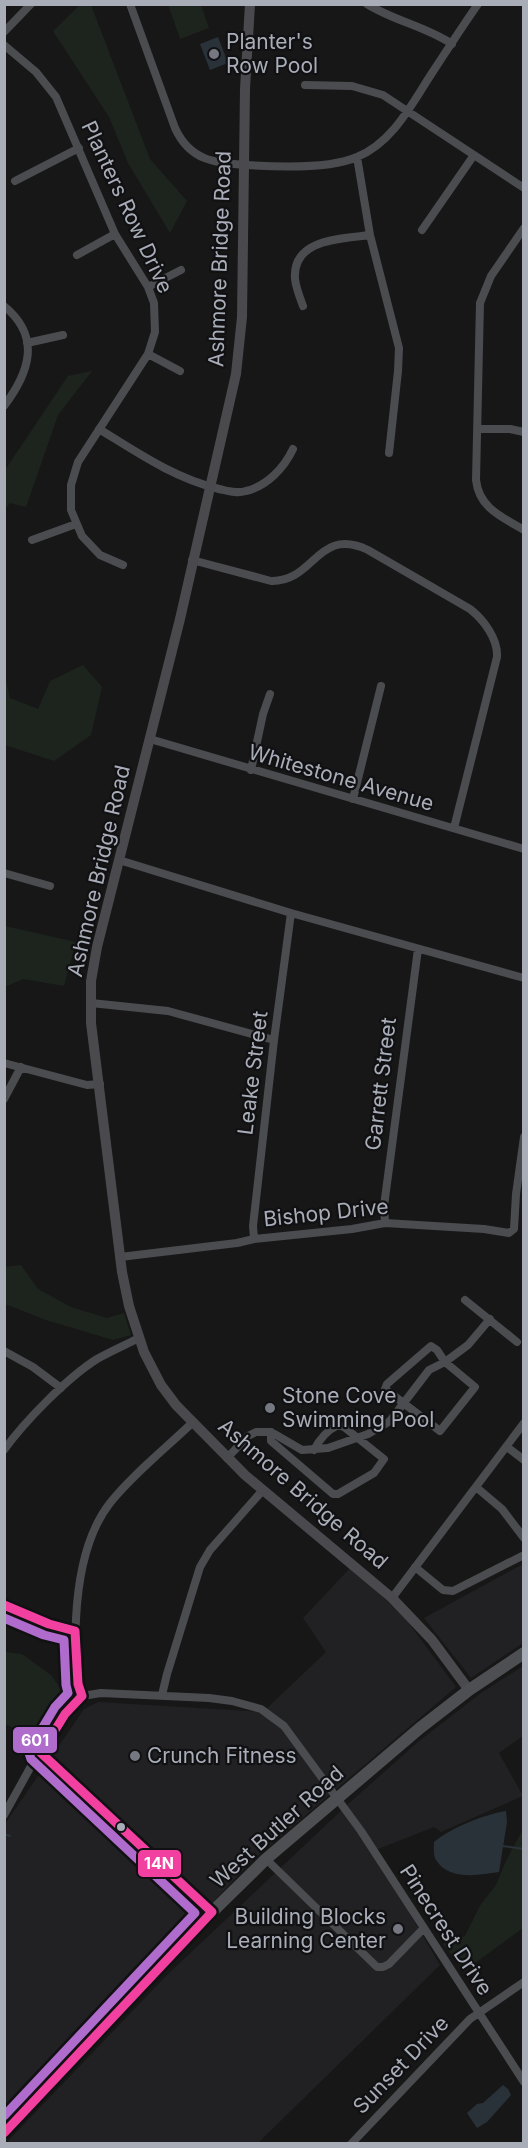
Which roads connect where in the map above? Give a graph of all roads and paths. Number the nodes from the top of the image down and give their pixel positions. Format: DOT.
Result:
graph roads {
  1 [pos="31,4"];
  2 [pos="130,4"];
  3 [pos="250,4"];
  4 [pos="367,4"];
  5 [pos="478,4"];
  6 [pos="4,32"];
  7 [pos="452,44"];
  8 [pos="4,45"];
  9 [pos="305,85"];
  10 [pos="407,110"];
  11 [pos="79,148"];
  12 [pos="474,154"];
  13 [pos="357,157"];
  14 [pos="244,165"];
  15 [pos="15,181"];
  16 [pos="524,188"];
  17 [pos="524,228"];
  18 [pos="422,230"];
  19 [pos="116,234"];
  20 [pos="370,235"];
  21 [pos="77,255"];
  22 [pos="181,270"];
  23 [pos="148,287"];
  24 [pos="4,306"];
  25 [pos="303,306"];
  26 [pos="63,335"];
  27 [pos="27,343"];
  28 [pos="148,354"];
  29 [pos="180,371"];
  30 [pos="4,406"];
  31 [pos="99,429"];
  32 [pos="477,429"];
  33 [pos="524,432"];
  34 [pos="293,449"];
  35 [pos="389,453"];
  36 [pos="210,486"];
  37 [pos="76,524"];
  38 [pos="524,530"];
  39 [pos="32,540"];
  40 [pos="192,560"];
  41 [pos="123,565"];
  42 [pos="381,686"];
  43 [pos="270,694"];
  44 [pos="150,739"];
  45 [pos="251,770"];
  46 [pos="352,799"];
  47 [pos="454,828"];
  48 [pos="524,849"];
  49 [pos="119,860"];
  50 [pos="4,873"];
  51 [pos="50,886"];
  52 [pos="291,913"];
  53 [pos="418,949"];
  54 [pos="524,978"];
  55 [pos="92,1003"];
  56 [pos="274,1040"];
  57 [pos="4,1063"];
  58 [pos="21,1067"];
  59 [pos="100,1084"];
  60 [pos="4,1099"];
  61 [pos="524,1137"];
  62 [pos="385,1223"];
  63 [pos="254,1239"];
  64 [pos="120,1257"];
  65 [pos="465,1300"];
  66 [pos="490,1320"];
  67 [pos="139,1338"];
  68 [pos="518,1342"];
  69 [pos="4,1351"];
  70 [pos="445,1362"];
  71 [pos="61,1388"];
  72 [pos="404,1404"];
  73 [pos="192,1423"];
  74 [pos="524,1423"];
  75 [pos="271,1432"];
  76 [pos="356,1438"];
  77 [pos="507,1447"];
  78 [pos="4,1450"];
  79 [pos="314,1450"];
  80 [pos="227,1458"];
  81 [pos="524,1460"];
  82 [pos="476,1487"];
  83 [pos="262,1491"];
  84 [pos="524,1538"];
  85 [pos="524,1555"];
  86 [pos="415,1567"];
  87 [pos="392,1598"];
  88 [pos="4,1605"];
  89 [pos="75,1631"];
  90 [pos="524,1653"];
  91 [pos="469,1690"];
  92 [pos="162,1695"];
  93 [pos="82,1696"];
  94 [pos="41,1753"];
  95 [pos="337,1798"];
  96 [pos="4,1815"];
  97 [pos="266,1859"];
  98 [pos="213,1912"];
  99 [pos="423,1929"];
  100 [pos="524,1982"];
  101 [pos="477,2013"];
  102 [pos="524,2082"];
  103 [pos="4,2134"];
  104 [pos="351,2144"];
  1 -- 6 [label="street"];
  2 -- 14 [label="street"];
  3 -- 14 [label="main road, Ashmore Bridge Road"];
  4 -- 7 [label="street"];
  5 -- 7 [label="street"];
  7 -- 10 [label="street"];
  8 -- 11 [label="street, Planters Row Drive"];
  9 -- 10 [label="street"];
  10 -- 12 [label="street"];
  10 -- 13 [label="street"];
  11 -- 15 [label="street"];
  11 -- 19 [label="street, Planters Row Drive"];
  12 -- 16 [label="street"];
  12 -- 18 [label="street"];
  13 -- 14 [label="street"];
  13 -- 20 [label="street"];
  14 -- 36 [label="main road, Ashmore Bridge Road"];
  17 -- 32 [label="street"];
  19 -- 21 [label="street"];
  19 -- 23 [label="street, Planters Row Drive"];
  20 -- 25 [label="street"];
  20 -- 35 [label="street"];
  22 -- 23 [label="street"];
  23 -- 28 [label="street, Planters Row Drive"];
  24 -- 27 [label="street"];
  26 -- 27 [label="street"];
  27 -- 30 [label="street"];
  28 -- 29 [label="street"];
  28 -- 31 [label="street, Planters Row Drive"];
  31 -- 36 [label="street"];
  31 -- 37 [label="street, Planters Row Drive"];
  32 -- 33 [label="street"];
  32 -- 38 [label="street"];
  34 -- 36 [label="street"];
  36 -- 40 [label="main road, Ashmore Bridge Road"];
  37 -- 39 [label="street"];
  37 -- 41 [label="street"];
  40 -- 44 [label="main road, Ashmore Bridge Road"];
  40 -- 47 [label="street"];
  42 -- 46 [label="street"];
  43 -- 45 [label="street"];
  44 -- 45 [label="street, Whitestone Avenue"];
  44 -- 49 [label="main road, Ashmore Bridge Road"];
  45 -- 46 [label="street, Whitestone Avenue"];
  46 -- 47 [label="street, Whitestone Avenue"];
  47 -- 48 [label="street, Whitestone Avenue"];
  49 -- 52 [label="street"];
  49 -- 55 [label="main road, Ashmore Bridge Road"];
  50 -- 51 [label="street"];
  52 -- 53 [label="street"];
  52 -- 56 [label="street, Leake Street"];
  53 -- 54 [label="street"];
  53 -- 62 [label="street, Garrett Street"];
  55 -- 56 [label="street"];
  55 -- 59 [label="main road, Ashmore Bridge Road"];
  56 -- 63 [label="street, Leake Street"];
  57 -- 58 [label="street"];
  58 -- 59 [label="street"];
  58 -- 60 [label="street"];
  59 -- 64 [label="main road, Ashmore Bridge Road"];
  61 -- 62 [label="street, Bishop Drive"];
  62 -- 63 [label="street, Bishop Drive"];
  63 -- 64 [label="street, Bishop Drive"];
  64 -- 67 [label="main road, Ashmore Bridge Road"];
  65 -- 66 [label="street"];
  66 -- 68 [label="street"];
  66 -- 70 [label="street"];
  67 -- 71 [label="street"];
  67 -- 73 [label="main road, Ashmore Bridge Road"];
  69 -- 71 [label="street"];
  70 -- 72 [label="street"];
  70 -- 72 [label="street"];
  70 -- 72 [label="street"];
  71 -- 78 [label="street"];
  72 -- 76 [label="street"];
  73 -- 80 [label="main road, Ashmore Bridge Road"];
  73 -- 89 [label="street"];
  74 -- 77 [label="street"];
  75 -- 76 [label="street"];
  75 -- 79 [label="street"];
  75 -- 80 [label="street"];
  76 -- 79 [label="street"];
  76 -- 79 [label="street"];
  77 -- 81 [label="street"];
  77 -- 82 [label="street"];
  80 -- 83 [label="main road, Ashmore Bridge Road"];
  82 -- 84 [label="street"];
  82 -- 86 [label="street"];
  83 -- 87 [label="main road, Ashmore Bridge Road"];
  83 -- 92 [label="street"];
  85 -- 86 [label="street"];
  86 -- 87 [label="street"];
  87 -- 91 [label="main road, Ashmore Bridge Road"];
  88 -- 89 [label="street"];
  89 -- 93 [label="street"];
  90 -- 91 [label="main road, West Butler Road"];
  91 -- 95 [label="main road, West Butler Road"];
  92 -- 93 [label="street, Pinecrest Drive"];
  92 -- 95 [label="street, Pinecrest Drive"];
  93 -- 94 [label="street"];
  94 -- 96 [label="street"];
  94 -- 98 [label="street"];
  95 -- 97 [label="main road, West Butler Road"];
  95 -- 99 [label="street, Pinecrest Drive"];
  97 -- 98 [label="main road, West Butler Road"];
  97 -- 99 [label="street"];
  98 -- 103 [label="main road, West Butler Road"];
  99 -- 101 [label="street, Pinecrest Drive"];
  100 -- 101 [label="street, Sunset Drive"];
  101 -- 102 [label="street, Pinecrest Drive"];
  101 -- 104 [label="street, Sunset Drive"];
}
